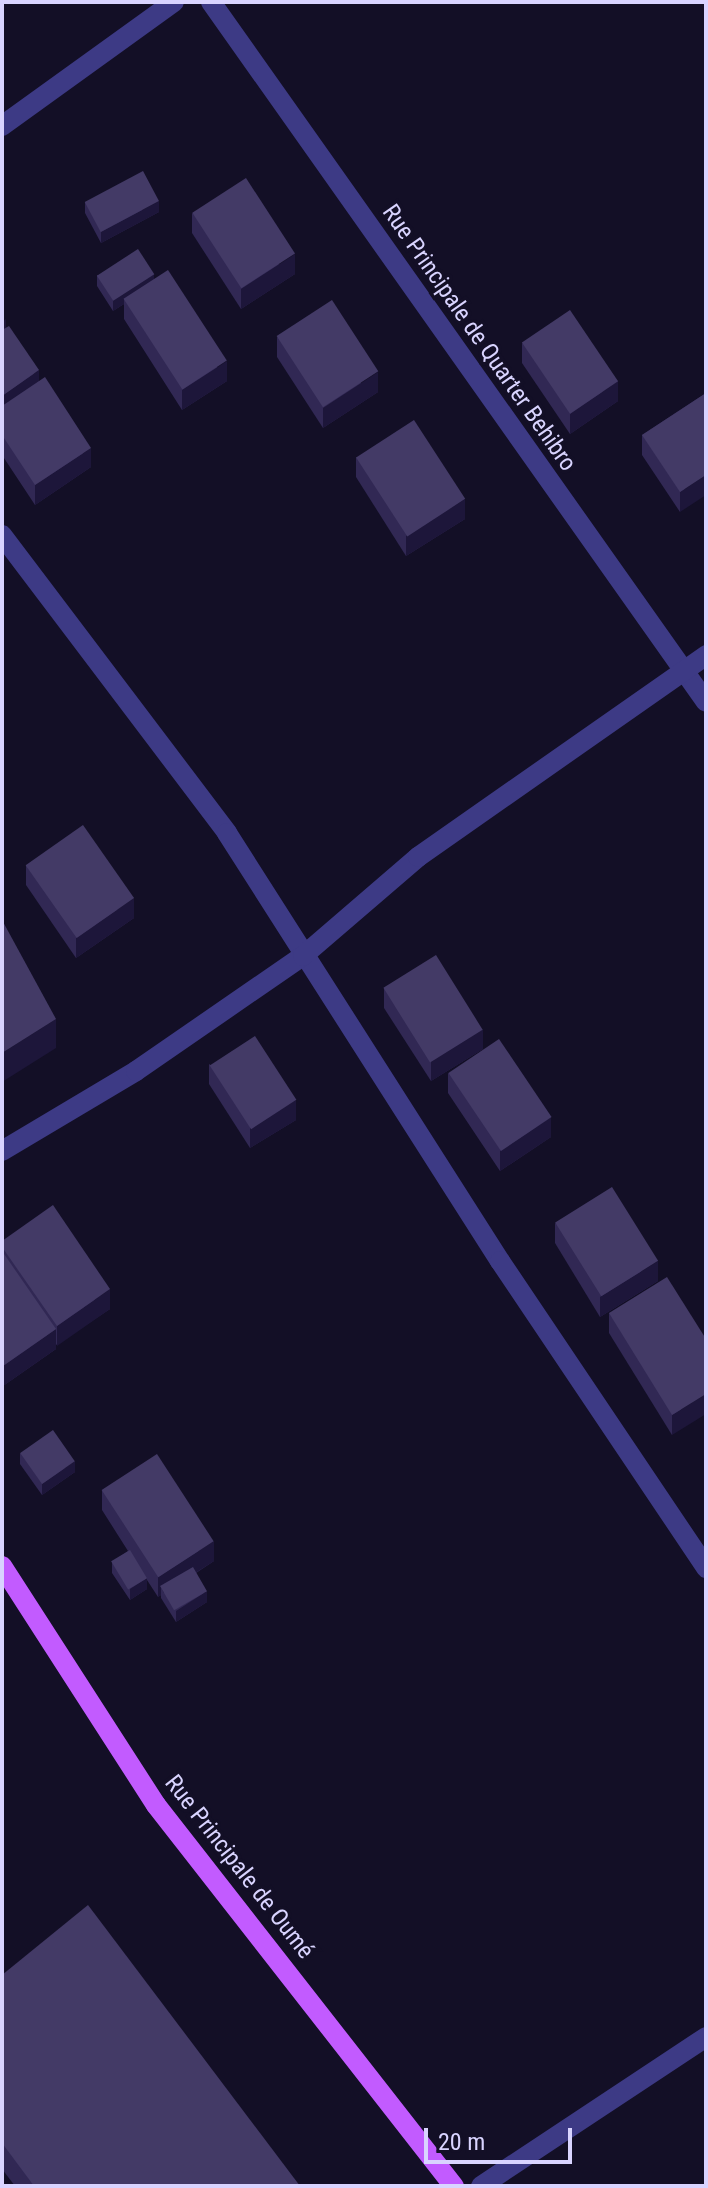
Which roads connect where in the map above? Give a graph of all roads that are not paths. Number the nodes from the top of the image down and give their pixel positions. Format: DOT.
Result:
graph roads {
  1 [pos="174,2"];
  2 [pos="211,2"];
  3 [pos="2,126"];
  4 [pos="2,535"];
  5 [pos="706,655"];
  6 [pos="684,670"];
  7 [pos="706,702"];
  8 [pos="303,956"];
  9 [pos="2,1151"];
  10 [pos="2,1566"];
  11 [pos="706,1568"];
  12 [pos="706,2037"];
  13 [pos="454,2186"];
  14 [pos="481,2186"];
  1 -- 3 [label="street"];
  2 -- 6 [label="street, Rue Principale de Quarter Behibro"];
  4 -- 8 [label="street"];
  5 -- 6 [label="street"];
  6 -- 7 [label="street, Rue Principale de Quarter Behibro"];
  6 -- 8 [label="street"];
  8 -- 9 [label="street"];
  8 -- 11 [label="street"];
  10 -- 13 [label="main road, Rue Principale de Oumé"];
  12 -- 14 [label="street"];
}
